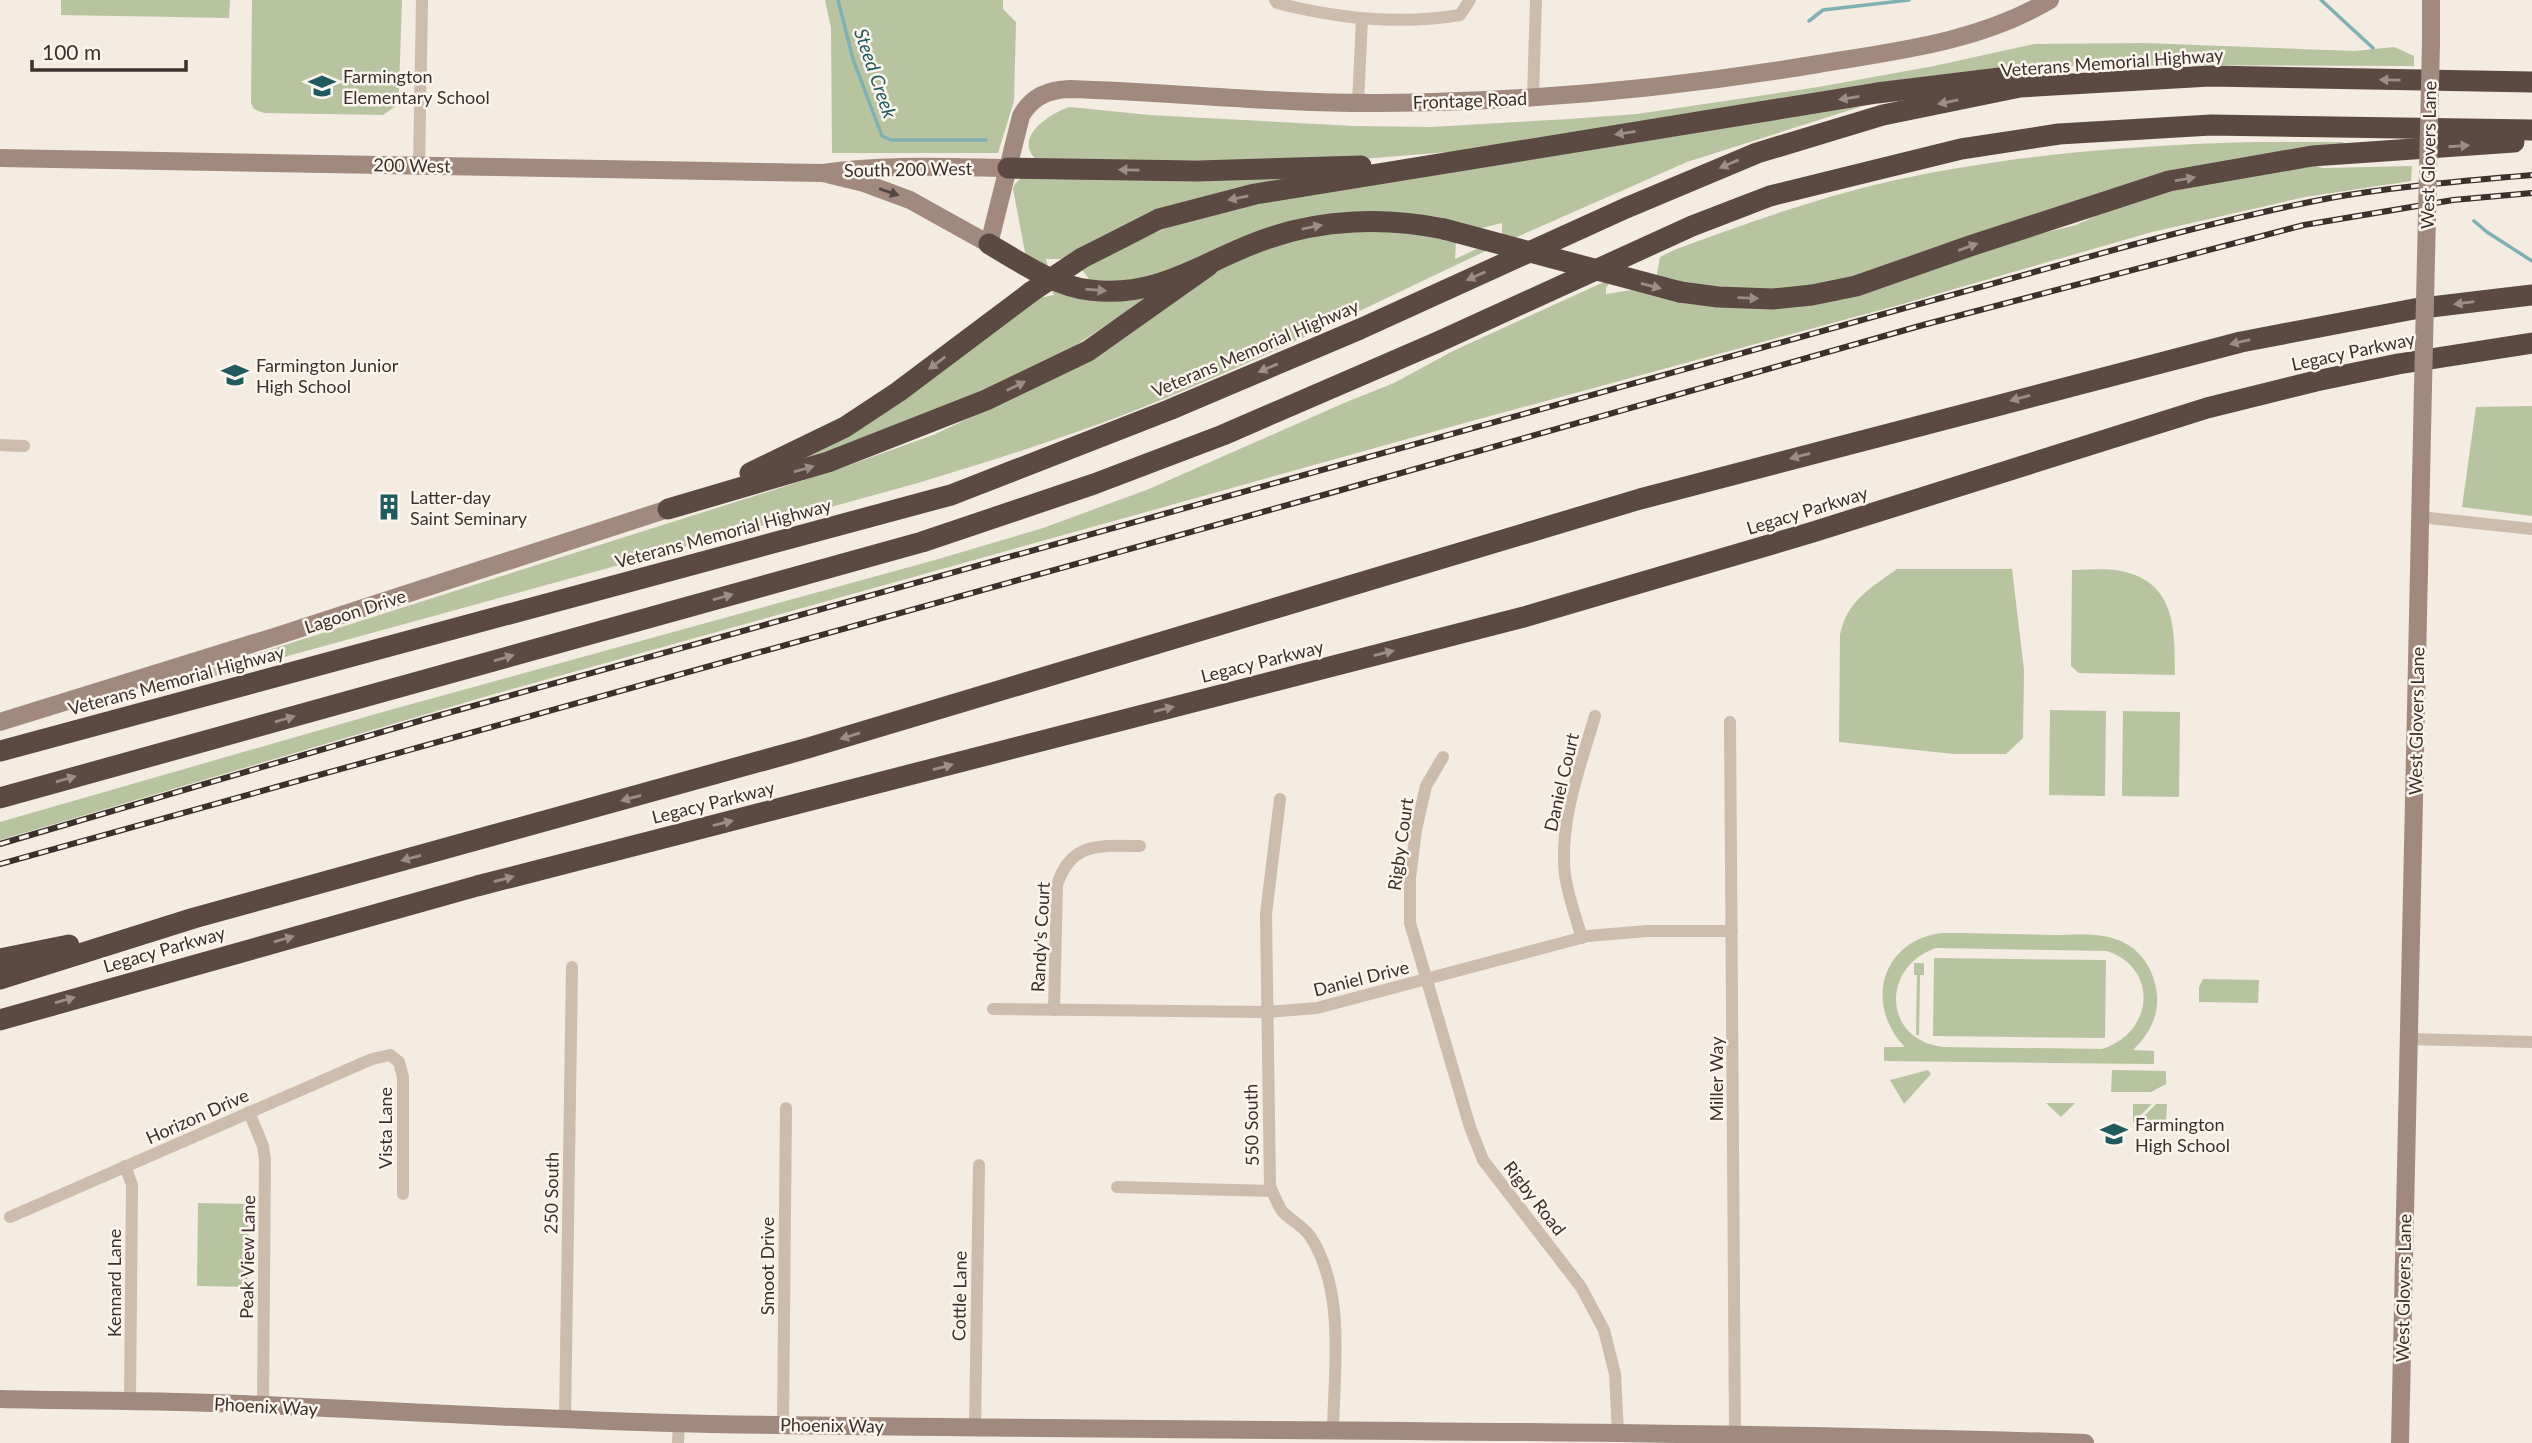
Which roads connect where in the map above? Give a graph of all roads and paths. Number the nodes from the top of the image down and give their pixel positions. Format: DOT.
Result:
graph roads {
  1 [pos="422,0"];
  2 [pos="1275,0"];
  3 [pos="1469,0"];
  4 [pos="1536,0"];
  5 [pos="2431,0"];
  6 [pos="2040,3"];
  7 [pos="1362,19"];
  8 [pos="2210,76"];
  9 [pos="2532,82"];
  10 [pos="1533,97"];
  11 [pos="1358,103"];
  12 [pos="2532,130"];
  13 [pos="2532,141"];
  14 [pos="0,158"];
  15 [pos="1451,163"];
  16 [pos="419,166"];
  17 [pos="1008,168"];
  18 [pos="823,173"];
  19 [pos="989,244"];
  20 [pos="1208,266"];
  21 [pos="2532,295"];
  22 [pos="2532,343"];
  23 [pos="0,445"];
  24 [pos="24,446"];
  25 [pos="668,509"];
  26 [pos="2420,517"];
  27 [pos="2532,529"];
  28 [pos="1595,716"];
  29 [pos="0,722"];
  30 [pos="1730,722"];
  31 [pos="0,751"];
  32 [pos="1443,757"];
  33 [pos="0,798"];
  34 [pos="1280,799"];
  35 [pos="1140,846"];
  36 [pos="194,918"];
  37 [pos="1732,931"];
  38 [pos="1581,938"];
  39 [pos="0,959"];
  40 [pos="572,967"];
  41 [pos="0,979"];
  42 [pos="1427,980"];
  43 [pos="993,1009"];
  44 [pos="1054,1010"];
  45 [pos="1268,1012"];
  46 [pos="0,1020"];
  47 [pos="2409,1039"];
  48 [pos="2532,1042"];
  49 [pos="399,1062"];
  50 [pos="786,1108"];
  51 [pos="249,1112"];
  52 [pos="979,1165"];
  53 [pos="125,1166"];
  54 [pos="1117,1186"];
  55 [pos="1272,1191"];
  56 [pos="403,1194"];
  57 [pos="10,1217"];
  58 [pos="0,1399"];
  59 [pos="130,1401"];
  60 [pos="263,1405"];
  61 [pos="565,1420"];
  62 [pos="679,1423"];
  63 [pos="783,1425"];
  64 [pos="975,1427"];
  65 [pos="1333,1432"];
  66 [pos="1618,1433"];
  67 [pos="1735,1435"];
  68 [pos="1196,1437"];
  69 [pos="678,1443"];
  70 [pos="2085,1443"];
  71 [pos="2400,1443"];
  1 -- 16 [label="street"];
  2 -- 7 [label="street"];
  3 -- 7 [label="street"];
  4 -- 10 [label="street"];
  5 -- 26 [label="street, West Glovers Lane, bridge"];
  6 -- 10 [label="street, Frontage Road"];
  7 -- 11 [label="street"];
  9 -- 8 [label="highway, Veterans Memorial Highway, one-way"];
  8 -- 15 [label="highway, one-way"];
  8 -- 31 [label="highway, Veterans Memorial Highway, one-way"];
  10 -- 11 [label="street, Frontage Road"];
  11 -- 17 [label="street, Frontage Road"];
  33 -- 12 [label="highway, one-way"];
  20 -- 13 [label="highway, one-way, bridge"];
  14 -- 16 [label="street, 200 West"];
  15 -- 17 [label="highway, one-way"];
  15 -- 25 [label="highway, one-way, bridge"];
  16 -- 18 [label="street, 200 West"];
  17 -- 18 [label="street, South 200 West"];
  17 -- 19 [label="street, Frontage Road"];
  18 -- 19 [label="street, South 200 West, one-way"];
  19 -- 20 [label="highway, one-way"];
  25 -- 20 [label="highway, one-way"];
  21 -- 36 [label="highway, Legacy Parkway, one-way"];
  46 -- 22 [label="highway, Legacy Parkway, one-way"];
  23 -- 24 [label="street"];
  25 -- 29 [label="street, Lagoon Drive"];
  26 -- 27 [label="street"];
  26 -- 47 [label="street, West Glovers Lane"];
  28 -- 38 [label="street, Daniel Court"];
  30 -- 37 [label="street, Miller Way"];
  32 -- 42 [label="street, Rigby Court"];
  34 -- 45 [label="street, 550 South"];
  35 -- 44 [label="street, Randy's Court"];
  36 -- 39 [label="highway"];
  36 -- 41 [label="highway"];
  37 -- 38 [label="street, Daniel Drive"];
  37 -- 67 [label="street, Miller Way"];
  38 -- 42 [label="street, Daniel Drive"];
  40 -- 61 [label="street, 250 South"];
  42 -- 45 [label="street, Daniel Drive"];
  42 -- 66 [label="street, Rigby Road"];
  43 -- 44 [label="street, Daniel Drive"];
  44 -- 45 [label="street, Daniel Drive"];
  45 -- 55 [label="street, 550 South"];
  47 -- 48 [label="street"];
  47 -- 71 [label="street, West Glovers Lane"];
  49 -- 51 [label="street, Horizon Drive"];
  49 -- 56 [label="street, Vista Lane"];
  50 -- 63 [label="street, Smoot Drive"];
  51 -- 53 [label="street, Horizon Drive"];
  51 -- 60 [label="street, Peak View Lane"];
  52 -- 64 [label="street, Cottle Lane"];
  53 -- 57 [label="street, Horizon Drive"];
  53 -- 59 [label="street, Kennard Lane"];
  54 -- 55 [label="street"];
  55 -- 65 [label="street, 550 South"];
  58 -- 59 [label="street, Phoenix Way"];
  59 -- 60 [label="street, Phoenix Way"];
  60 -- 61 [label="street, Phoenix Way"];
  61 -- 62 [label="street, Phoenix Way"];
  62 -- 63 [label="street, Phoenix Way"];
  62 -- 69 [label="street"];
  63 -- 64 [label="street, Phoenix Way"];
  64 -- 68 [label="street, Phoenix Way"];
  65 -- 66 [label="street, Phoenix Way"];
  65 -- 68 [label="street, Phoenix Way"];
  66 -- 67 [label="street, Phoenix Way"];
  67 -- 70 [label="street, Phoenix Way"];
}
